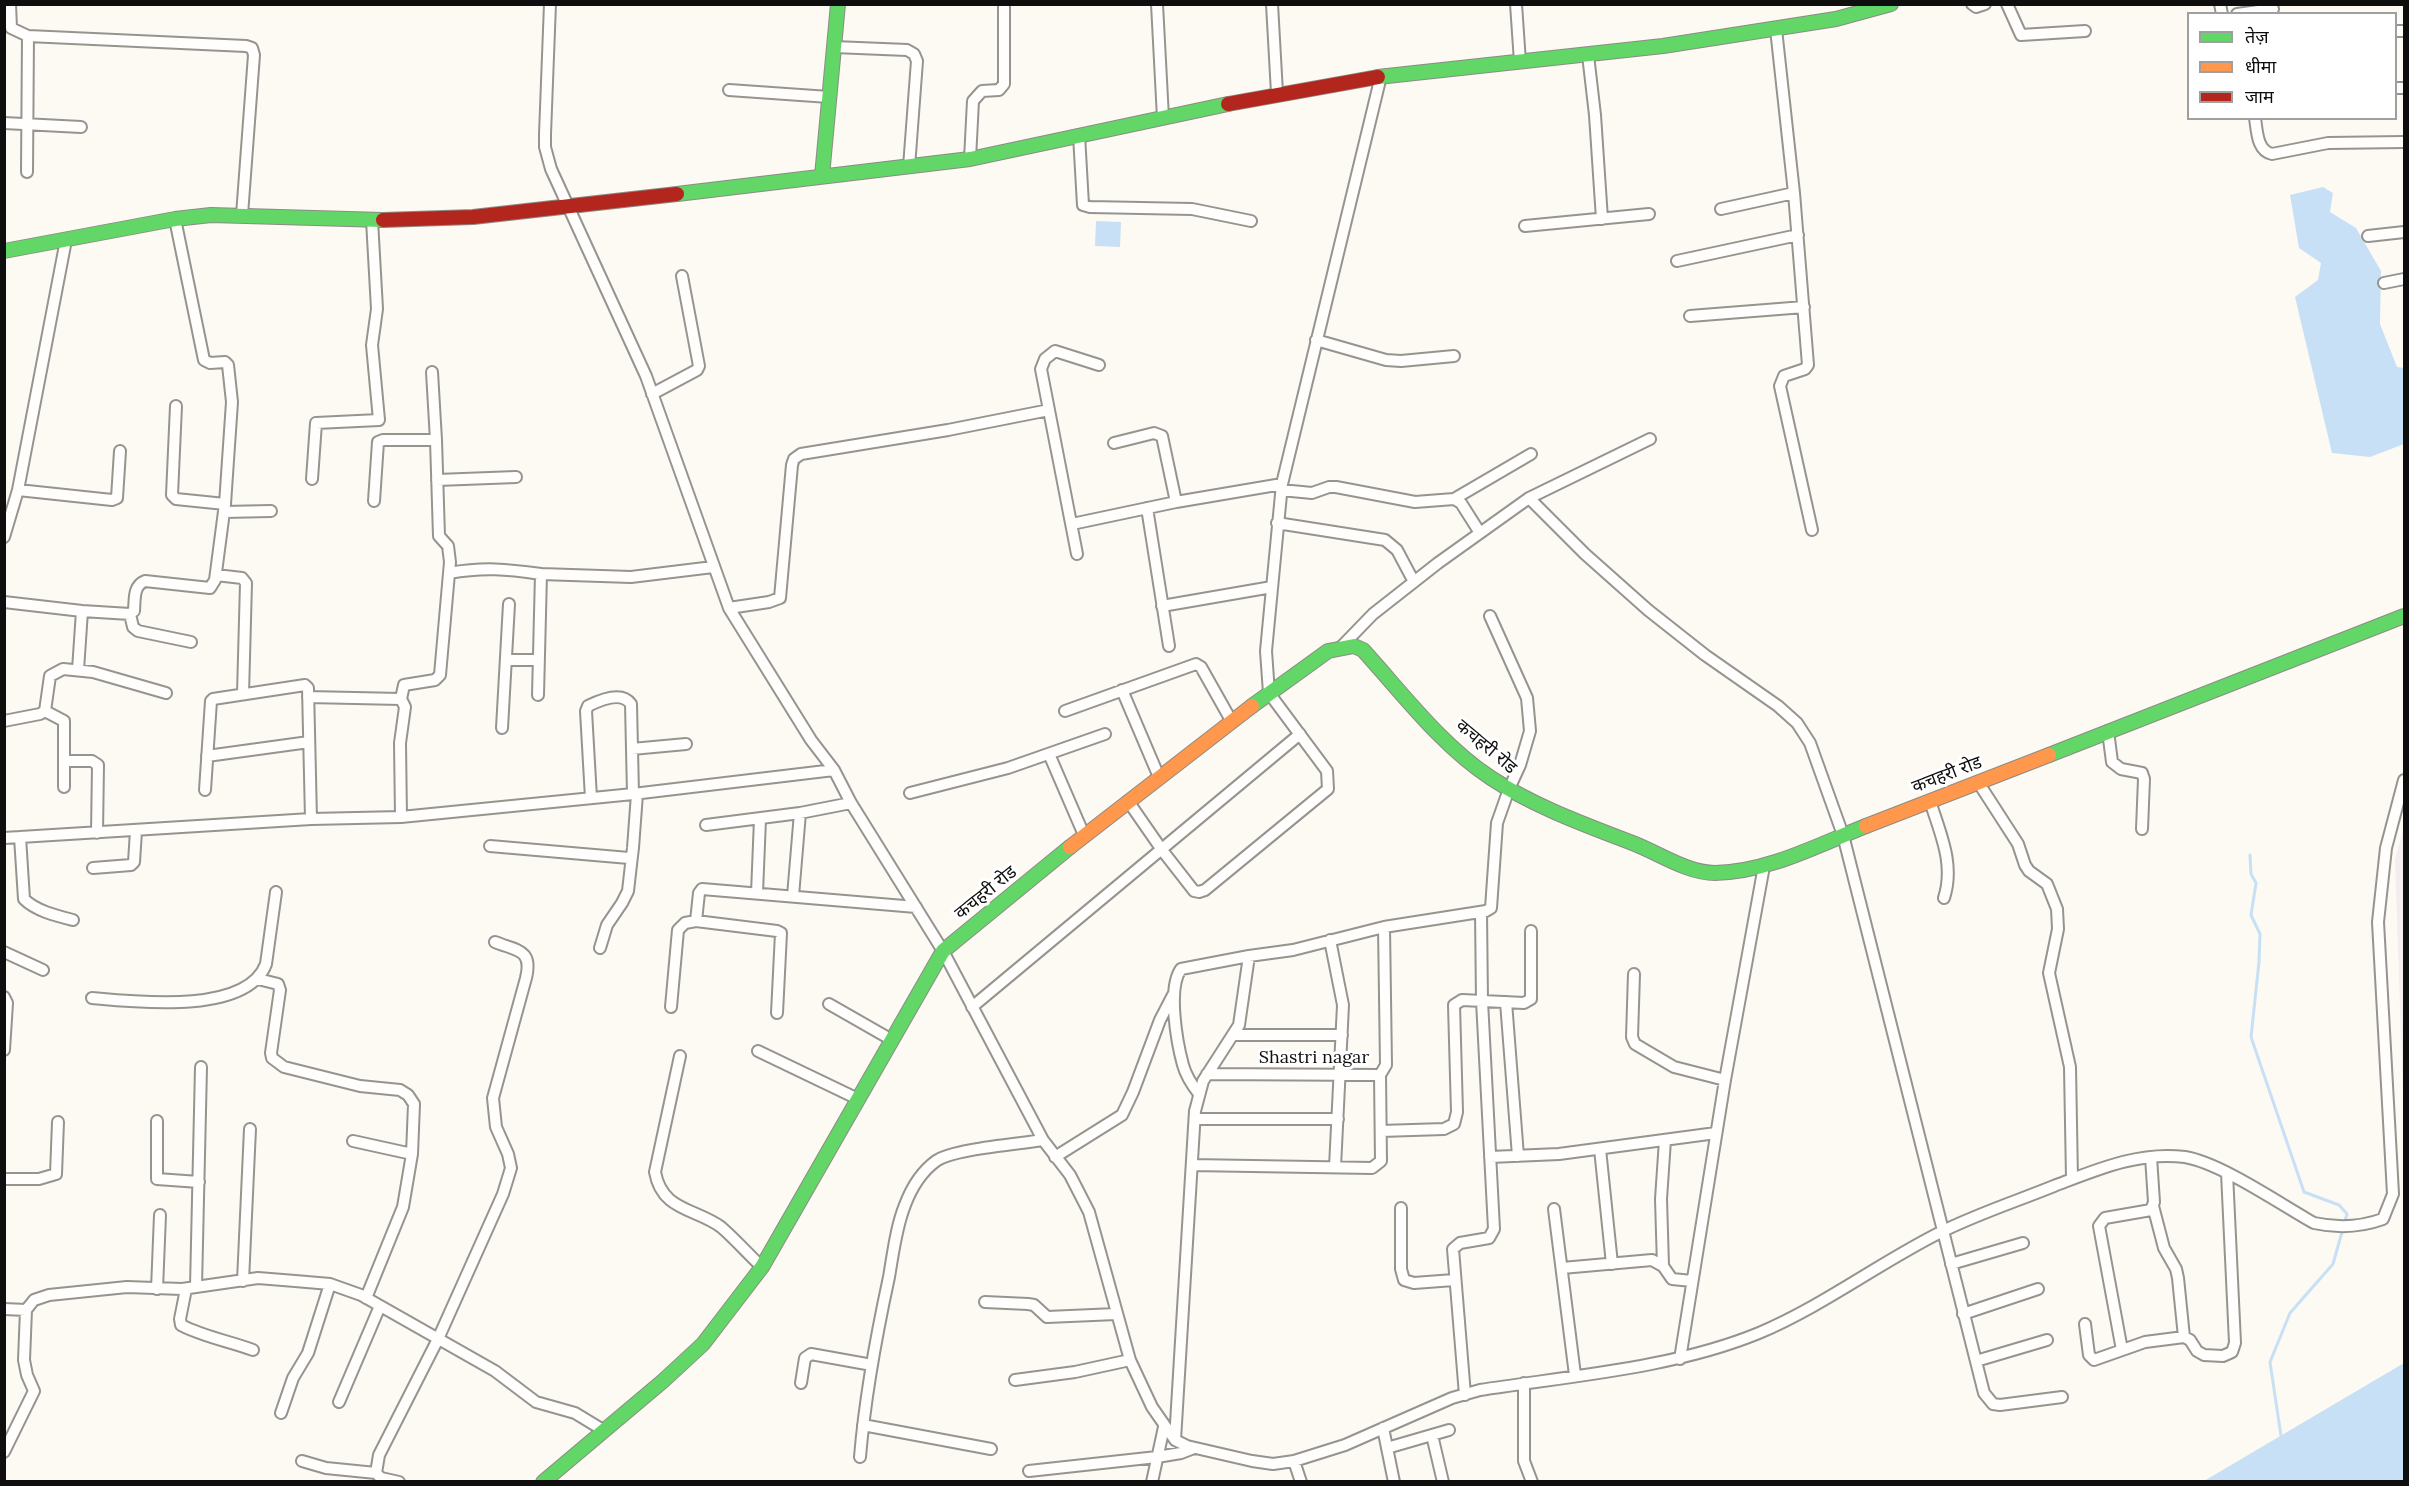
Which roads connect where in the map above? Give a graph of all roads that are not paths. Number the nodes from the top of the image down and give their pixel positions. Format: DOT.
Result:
graph roads {
  1 [pos="10,4"];
  2 [pos="550,4"];
  3 [pos="838,4"];
  4 [pos="1004,4"];
  5 [pos="1157,4"];
  6 [pos="1272,4"];
  7 [pos="1516,4"];
  8 [pos="1891,4"];
  9 [pos="1972,4"];
  10 [pos="1985,4"];
  11 [pos="2007,4"];
  12 [pos="2273,9"];
  13 [pos="2251,12"];
  14 [pos="1776,29"];
  15 [pos="2085,31"];
  16 [pos="28,36"];
  17 [pos="834,47"];
  18 [pos="1588,55"];
  19 [pos="1520,62"];
  20 [pos="1381,76"];
  21 [pos="729,90"];
  22 [pos="1277,93"];
  23 [pos="829,97"];
  24 [pos="1163,118"];
  25 [pos="2255,120"];
  26 [pos="4,123"];
  27 [pos="27,124"];
  28 [pos="81,127"];
  29 [pos="1079,135"];
  30 [pos="2404,142"];
  31 [pos="970,159"];
  32 [pos="909,167"];
  33 [pos="27,172"];
  34 [pos="822,176"];
  35 [pos="1794,193"];
  36 [pos="569,207"];
  37 [pos="1721,209"];
  38 [pos="1649,214"];
  39 [pos="242,215"];
  40 [pos="176,219"];
  41 [pos="1602,219"];
  42 [pos="372,220"];
  43 [pos="1251,221"];
  44 [pos="1526,226"];
  45 [pos="2404,232"];
  46 [pos="1798,235"];
  47 [pos="2368,236"];
  48 [pos="66,240"];
  49 [pos="4,251"];
  50 [pos="1677,261"];
  51 [pos="682,276"];
  52 [pos="2404,279"];
  53 [pos="2384,283"];
  54 [pos="1804,307"];
  55 [pos="1690,316"];
  56 [pos="1316,340"];
  57 [pos="1454,356"];
  58 [pos="1099,365"];
  59 [pos="432,372"];
  60 [pos="652,394"];
  61 [pos="176,406"];
  62 [pos="1049,410"];
  63 [pos="1650,439"];
  64 [pos="436,440"];
  65 [pos="1114,443"];
  66 [pos="120,451"];
  67 [pos="1531,454"];
  68 [pos="516,477"];
  69 [pos="312,479"];
  70 [pos="437,480"];
  71 [pos="1282,487"];
  72 [pos="18,490"];
  73 [pos="1529,498"];
  74 [pos="1454,500"];
  75 [pos="374,501"];
  76 [pos="1176,502"];
  77 [pos="224,508"];
  78 [pos="1147,508"];
  79 [pos="271,511"];
  80 [pos="1277,523"];
  81 [pos="1072,524"];
  82 [pos="1812,530"];
  83 [pos="1480,533"];
  84 [pos="4,537"];
  85 [pos="1077,554"];
  86 [pos="713,567"];
  87 [pos="449,573"];
  88 [pos="541,574"];
  89 [pos="216,575"];
  90 [pos="1414,582"];
  91 [pos="1272,587"];
  92 [pos="4,602"];
  93 [pos="509,604"];
  94 [pos="1162,606"];
  95 [pos="729,608"];
  96 [pos="82,611"];
  97 [pos="130,614"];
  98 [pos="1490,616"];
  99 [pos="2404,616"];
  100 [pos="191,642"];
  101 [pos="1168,646"];
  102 [pos="1341,647"];
  103 [pos="506,660"];
  104 [pos="538,660"];
  105 [pos="78,670"];
  106 [pos="1122,690"];
  107 [pos="166,693"];
  108 [pos="1269,693"];
  109 [pos="243,694"];
  110 [pos="538,695"];
  111 [pos="308,697"];
  112 [pos="401,699"];
  113 [pos="45,711"];
  114 [pos="1065,711"];
  115 [pos="4,721"];
  116 [pos="1232,722"];
  117 [pos="502,728"];
  118 [pos="2108,731"];
  119 [pos="1105,734"];
  120 [pos="1300,734"];
  121 [pos="309,742"];
  122 [pos="686,744"];
  123 [pos="632,749"];
  124 [pos="1049,754"];
  125 [pos="207,756"];
  126 [pos="64,761"];
  127 [pos="834,770"];
  128 [pos="1160,777"];
  129 [pos="2404,780"];
  130 [pos="1978,782"];
  131 [pos="64,787"];
  132 [pos="1509,789"];
  133 [pos="205,790"];
  134 [pos="910,793"];
  135 [pos="635,794"];
  136 [pos="591,798"];
  137 [pos="1128,801"];
  138 [pos="1930,801"];
  139 [pos="851,803"];
  140 [pos="800,813"];
  141 [pos="401,817"];
  142 [pos="311,819"];
  143 [pos="760,819"];
  144 [pos="706,825"];
  145 [pos="2142,829"];
  146 [pos="136,831"];
  147 [pos="97,833"];
  148 [pos="1084,835"];
  149 [pos="1843,835"];
  150 [pos="20,837"];
  151 [pos="4,838"];
  152 [pos="490,846"];
  153 [pos="1161,850"];
  154 [pos="632,856"];
  155 [pos="1764,866"];
  156 [pos="93,868"];
  157 [pos="276,892"];
  158 [pos="757,893"];
  159 [pos="793,896"];
  160 [pos="1944,898"];
  161 [pos="916,907"];
  162 [pos="1480,912"];
  163 [pos="74,920"];
  164 [pos="696,921"];
  165 [pos="1384,927"];
  166 [pos="1531,931"];
  167 [pos="1330,940"];
  168 [pos="495,942"];
  169 [pos="600,948"];
  170 [pos="943,951"];
  171 [pos="4,952"];
  172 [pos="1249,956"];
  173 [pos="43,970"];
  174 [pos="1634,974"];
  175 [pos="258,979"];
  176 [pos="1175,991"];
  177 [pos="4,997"];
  178 [pos="92,998"];
  179 [pos="1482,1001"];
  180 [pos="1506,1002"];
  181 [pos="829,1004"];
  182 [pos="671,1006"];
  183 [pos="972,1006"];
  184 [pos="777,1013"];
  185 [pos="1233,1035"];
  186 [pos="1342,1035"];
  187 [pos="892,1040"];
  188 [pos="4,1050"];
  189 [pos="758,1051"];
  190 [pos="680,1056"];
  191 [pos="201,1067"];
  192 [pos="1207,1074"];
  193 [pos="1380,1075"];
  194 [pos="1339,1076"];
  195 [pos="1725,1080"];
  196 [pos="1199,1094"];
  197 [pos="858,1099"];
  198 [pos="1195,1119"];
  199 [pos="1338,1119"];
  200 [pos="157,1121"];
  201 [pos="58,1122"];
  202 [pos="250,1129"];
  203 [pos="1381,1131"];
  204 [pos="1716,1133"];
  205 [pos="1043,1140"];
  206 [pos="1665,1140"];
  207 [pos="353,1141"];
  208 [pos="1599,1149"];
  209 [pos="412,1154"];
  210 [pos="1518,1156"];
  211 [pos="1055,1157"];
  212 [pos="1490,1157"];
  213 [pos="2151,1157"];
  214 [pos="1192,1165"];
  215 [pos="1335,1167"];
  216 [pos="2227,1173"];
  217 [pos="4,1179"];
  218 [pos="2072,1179"];
  219 [pos="199,1182"];
  220 [pos="2153,1206"];
  221 [pos="1401,1208"];
  222 [pos="1554,1209"];
  223 [pos="160,1215"];
  224 [pos="1942,1232"];
  225 [pos="2023,1243"];
  226 [pos="1612,1264"];
  227 [pos="1951,1264"];
  228 [pos="1663,1266"];
  229 [pos="762,1267"];
  230 [pos="1562,1268"];
  231 [pos="1454,1280"];
  232 [pos="243,1281"];
  233 [pos="1692,1281"];
  234 [pos="330,1284"];
  235 [pos="191,1288"];
  236 [pos="157,1289"];
  237 [pos="2038,1289"];
  238 [pos="366,1298"];
  239 [pos="985,1302"];
  240 [pos="380,1306"];
  241 [pos="4,1309"];
  242 [pos="26,1310"];
  243 [pos="1116,1314"];
  244 [pos="1964,1314"];
  245 [pos="2085,1324"];
  246 [pos="2184,1337"];
  247 [pos="438,1339"];
  248 [pos="2047,1340"];
  249 [pos="253,1350"];
  250 [pos="2122,1350"];
  251 [pos="1680,1359"];
  252 [pos="1130,1360"];
  253 [pos="1976,1361"];
  254 [pos="872,1365"];
  255 [pos="1575,1375"];
  256 [pos="1015,1380"];
  257 [pos="801,1383"];
  258 [pos="1524,1383"];
  259 [pos="1465,1395"];
  260 [pos="2062,1397"];
  261 [pos="339,1402"];
  262 [pos="280,1413"];
  263 [pos="863,1425"];
  264 [pos="1164,1427"];
  265 [pos="1383,1428"];
  266 [pos="603,1430"];
  267 [pos="1449,1430"];
  268 [pos="1432,1435"];
  269 [pos="1175,1440"];
  270 [pos="1194,1448"];
  271 [pos="1387,1448"];
  272 [pos="991,1449"];
  273 [pos="4,1452"];
  274 [pos="860,1457"];
  275 [pos="1157,1457"];
  276 [pos="302,1461"];
  277 [pos="1294,1461"];
  278 [pos="1029,1471"];
  279 [pos="376,1473"];
  280 [pos="399,1482"];
  281 [pos="543,1482"];
  282 [pos="1152,1482"];
  283 [pos="1301,1482"];
  284 [pos="1394,1482"];
  285 [pos="1443,1482"];
  286 [pos="1532,1482"];
  1 -- 16 [label="street"];
  2 -- 36 [label="street"];
  3 -- 17 [label="main road"];
  4 -- 31 [label="street"];
  5 -- 24 [label="street"];
  6 -- 22 [label="street"];
  7 -- 19 [label="street"];
  8 -- 14 [label="main road"];
  9 -- 10 [label="street"];
  11 -- 15 [label="street"];
  12 -- 13 [label="street"];
  14 -- 18 [label="main road"];
  14 -- 35 [label="street"];
  16 -- 27 [label="street"];
  16 -- 39 [label="street"];
  17 -- 23 [label="main road"];
  17 -- 32 [label="street"];
  18 -- 19 [label="main road"];
  18 -- 41 [label="street"];
  19 -- 20 [label="main road"];
  20 -- 22 [label="main road"];
  20 -- 56 [label="street"];
  21 -- 23 [label="street"];
  22 -- 24 [label="main road"];
  23 -- 34 [label="main road"];
  24 -- 29 [label="main road"];
  25 -- 30 [label="street"];
  26 -- 27 [label="street"];
  27 -- 28 [label="street"];
  27 -- 33 [label="street"];
  29 -- 31 [label="main road"];
  29 -- 43 [label="street"];
  31 -- 32 [label="main road"];
  32 -- 34 [label="main road"];
  34 -- 36 [label="main road"];
  35 -- 37 [label="street"];
  35 -- 46 [label="street"];
  36 -- 42 [label="main road"];
  36 -- 60 [label="street"];
  38 -- 41 [label="street"];
  39 -- 40 [label="main road"];
  39 -- 42 [label="main road"];
  40 -- 48 [label="main road"];
  40 -- 77 [label="street"];
  41 -- 44 [label="street"];
  42 -- 69 [label="street"];
  45 -- 47 [label="street"];
  46 -- 50 [label="street"];
  46 -- 54 [label="street"];
  48 -- 49 [label="main road"];
  48 -- 72 [label="street"];
  51 -- 60 [label="street"];
  52 -- 53 [label="street"];
  54 -- 55 [label="street"];
  54 -- 82 [label="street"];
  56 -- 57 [label="street"];
  56 -- 71 [label="street"];
  58 -- 62 [label="street"];
  59 -- 64 [label="street"];
  60 -- 86 [label="street"];
  61 -- 77 [label="street"];
  62 -- 81 [label="street"];
  62 -- 95 [label="street"];
  63 -- 73 [label="street"];
  64 -- 70 [label="street"];
  64 -- 75 [label="street"];
  65 -- 76 [label="street"];
  66 -- 72 [label="street"];
  67 -- 74 [label="street"];
  68 -- 70 [label="street"];
  70 -- 87 [label="street"];
  71 -- 74 [label="street"];
  71 -- 76 [label="street"];
  71 -- 80 [label="street"];
  72 -- 84 [label="street"];
  73 -- 83 [label="street"];
  73 -- 149 [label="street"];
  74 -- 83 [label="street"];
  76 -- 78 [label="street"];
  77 -- 79 [label="street"];
  77 -- 89 [label="street"];
  78 -- 81 [label="street"];
  78 -- 94 [label="street"];
  80 -- 90 [label="street"];
  80 -- 91 [label="street"];
  81 -- 85 [label="street"];
  83 -- 90 [label="street"];
  86 -- 88 [label="street"];
  86 -- 95 [label="street"];
  87 -- 88 [label="street"];
  87 -- 112 [label="street"];
  88 -- 104 [label="street"];
  89 -- 97 [label="street"];
  89 -- 109 [label="street"];
  90 -- 102 [label="street"];
  91 -- 94 [label="street"];
  91 -- 108 [label="street"];
  92 -- 96 [label="street"];
  93 -- 103 [label="street"];
  94 -- 101 [label="street"];
  95 -- 127 [label="street"];
  96 -- 97 [label="street"];
  96 -- 105 [label="street"];
  97 -- 100 [label="street"];
  98 -- 132 [label="street"];
  99 -- 118 [label="main road, कचहरी रोड"];
  102 -- 108 [label="main road, कचहरी रोड"];
  102 -- 132 [label="main road, कचहरी रोड"];
  103 -- 104 [label="street"];
  103 -- 117 [label="street"];
  104 -- 110 [label="street"];
  105 -- 107 [label="street"];
  105 -- 113 [label="street"];
  106 -- 114 [label="street"];
  106 -- 116 [label="street"];
  106 -- 128 [label="street"];
  108 -- 116 [label="main road, कचहरी रोड"];
  108 -- 120 [label="street"];
  109 -- 111 [label="street"];
  109 -- 125 [label="street"];
  111 -- 112 [label="street"];
  111 -- 121 [label="street"];
  112 -- 141 [label="street"];
  113 -- 115 [label="street"];
  113 -- 126 [label="street"];
  116 -- 128 [label="main road, कचहरी रोड"];
  118 -- 130 [label="main road, कचहरी रोड"];
  118 -- 145 [label="street"];
  119 -- 124 [label="street"];
  120 -- 153 [label="street"];
  120 -- 153 [label="street"];
  121 -- 125 [label="street"];
  121 -- 142 [label="street"];
  122 -- 123 [label="street"];
  123 -- 135 [label="street"];
  123 -- 136 [label="street"];
  124 -- 134 [label="street"];
  124 -- 148 [label="street"];
  125 -- 133 [label="street"];
  126 -- 131 [label="street"];
  126 -- 147 [label="street"];
  127 -- 135 [label="street"];
  127 -- 139 [label="street"];
  128 -- 137 [label="main road, कचहरी रोड"];
  129 -- 216 [label="street"];
  130 -- 138 [label="main road, कचहरी रोड"];
  130 -- 218 [label="street"];
  132 -- 155 [label="main road, कचहरी रोड"];
  132 -- 162 [label="street"];
  135 -- 136 [label="street"];
  135 -- 154 [label="street"];
  136 -- 141 [label="street"];
  137 -- 148 [label="main road, कचहरी रोड"];
  137 -- 153 [label="street"];
  138 -- 149 [label="main road, कचहरी रोड"];
  138 -- 160 [label="street"];
  139 -- 140 [label="street"];
  139 -- 161 [label="street"];
  140 -- 143 [label="street"];
  140 -- 159 [label="street"];
  141 -- 142 [label="street"];
  142 -- 146 [label="street"];
  143 -- 144 [label="street"];
  143 -- 158 [label="street"];
  146 -- 147 [label="street"];
  146 -- 156 [label="street"];
  147 -- 150 [label="street"];
  148 -- 170 [label="main road, कचहरी रोड"];
  149 -- 155 [label="main road, कचहरी रोड"];
  149 -- 224 [label="street"];
  150 -- 151 [label="street"];
  150 -- 163 [label="street"];
  152 -- 154 [label="street"];
  153 -- 183 [label="street"];
  154 -- 169 [label="street"];
  155 -- 195 [label="street"];
  157 -- 175 [label="street"];
  158 -- 159 [label="street"];
  158 -- 164 [label="street"];
  159 -- 161 [label="street"];
  161 -- 170 [label="street"];
  162 -- 165 [label="street"];
  162 -- 179 [label="street"];
  164 -- 182 [label="street"];
  164 -- 184 [label="street"];
  165 -- 167 [label="street"];
  165 -- 193 [label="street, Shastri nagar"];
  166 -- 180 [label="street"];
  167 -- 172 [label="street"];
  167 -- 186 [label="street"];
  168 -- 247 [label="street"];
  170 -- 183 [label="street"];
  170 -- 187 [label="main road, कचहरी रोड"];
  171 -- 173 [label="street"];
  172 -- 176 [label="street"];
  172 -- 185 [label="street"];
  174 -- 195 [label="street"];
  175 -- 178 [label="street"];
  175 -- 209 [label="street"];
  176 -- 196 [label="street"];
  176 -- 211 [label="street"];
  177 -- 188 [label="street"];
  179 -- 180 [label="street"];
  179 -- 203 [label="street"];
  179 -- 212 [label="street"];
  180 -- 210 [label="street"];
  181 -- 187 [label="street"];
  183 -- 205 [label="street"];
  185 -- 186 [label="street"];
  185 -- 192 [label="street"];
  186 -- 194 [label="street"];
  187 -- 197 [label="main road, कचहरी रोड"];
  189 -- 197 [label="street"];
  190 -- 229 [label="street"];
  191 -- 219 [label="street"];
  192 -- 194 [label="street, Shastri nagar"];
  192 -- 196 [label="street"];
  193 -- 194 [label="street, Shastri nagar"];
  193 -- 203 [label="street"];
  194 -- 199 [label="street"];
  195 -- 204 [label="street"];
  196 -- 198 [label="street"];
  197 -- 229 [label="main road, कचहरी रोड"];
  198 -- 199 [label="street"];
  198 -- 214 [label="street"];
  199 -- 215 [label="street"];
  200 -- 219 [label="street"];
  201 -- 217 [label="street"];
  202 -- 232 [label="street"];
  203 -- 215 [label="street"];
  204 -- 206 [label="street"];
  204 -- 233 [label="street"];
  205 -- 211 [label="street"];
  205 -- 254 [label="street"];
  206 -- 208 [label="street"];
  206 -- 228 [label="street"];
  207 -- 209 [label="street"];
  208 -- 210 [label="street"];
  208 -- 226 [label="street"];
  209 -- 238 [label="street"];
  210 -- 212 [label="street"];
  211 -- 243 [label="street"];
  212 -- 231 [label="street"];
  213 -- 216 [label="street"];
  213 -- 218 [label="street"];
  213 -- 220 [label="street"];
  214 -- 215 [label="street"];
  214 -- 269 [label="street"];
  216 -- 246 [label="street"];
  218 -- 224 [label="street"];
  219 -- 235 [label="street"];
  220 -- 246 [label="street"];
  220 -- 250 [label="street"];
  221 -- 231 [label="street"];
  222 -- 230 [label="street"];
  223 -- 236 [label="street"];
  224 -- 227 [label="street"];
  224 -- 251 [label="street"];
  225 -- 227 [label="street"];
  226 -- 228 [label="street"];
  226 -- 230 [label="street"];
  227 -- 244 [label="street"];
  228 -- 233 [label="street"];
  229 -- 266 [label="main road, कचहरी रोड"];
  230 -- 255 [label="street"];
  231 -- 259 [label="street"];
  232 -- 234 [label="street"];
  232 -- 235 [label="street"];
  233 -- 251 [label="street"];
  234 -- 238 [label="street"];
  234 -- 262 [label="street"];
  235 -- 236 [label="street"];
  235 -- 249 [label="street"];
  236 -- 242 [label="street"];
  237 -- 244 [label="street"];
  238 -- 240 [label="street"];
  239 -- 243 [label="street"];
  240 -- 247 [label="street"];
  240 -- 261 [label="street"];
  241 -- 242 [label="street"];
  242 -- 273 [label="street"];
  243 -- 252 [label="street"];
  244 -- 253 [label="street"];
  245 -- 250 [label="street"];
  246 -- 250 [label="street"];
  247 -- 266 [label="street"];
  247 -- 279 [label="street"];
  248 -- 253 [label="street"];
  251 -- 255 [label="street"];
  252 -- 256 [label="street"];
  252 -- 264 [label="street"];
  253 -- 260 [label="street"];
  254 -- 257 [label="street"];
  254 -- 263 [label="street"];
  255 -- 258 [label="street"];
  258 -- 259 [label="street"];
  258 -- 286 [label="street"];
  259 -- 265 [label="street"];
  263 -- 272 [label="street"];
  263 -- 274 [label="street"];
  264 -- 269 [label="street"];
  264 -- 275 [label="street"];
  265 -- 271 [label="street"];
  265 -- 277 [label="street"];
  266 -- 281 [label="main road, कचहरी रोड"];
  267 -- 268 [label="street"];
  268 -- 271 [label="street"];
  268 -- 285 [label="street"];
  269 -- 270 [label="street"];
  270 -- 275 [label="street"];
  270 -- 277 [label="street"];
  271 -- 284 [label="street"];
  275 -- 278 [label="street"];
  275 -- 282 [label="street"];
  276 -- 279 [label="street"];
  277 -- 283 [label="street"];
  279 -- 280 [label="street"];
}
